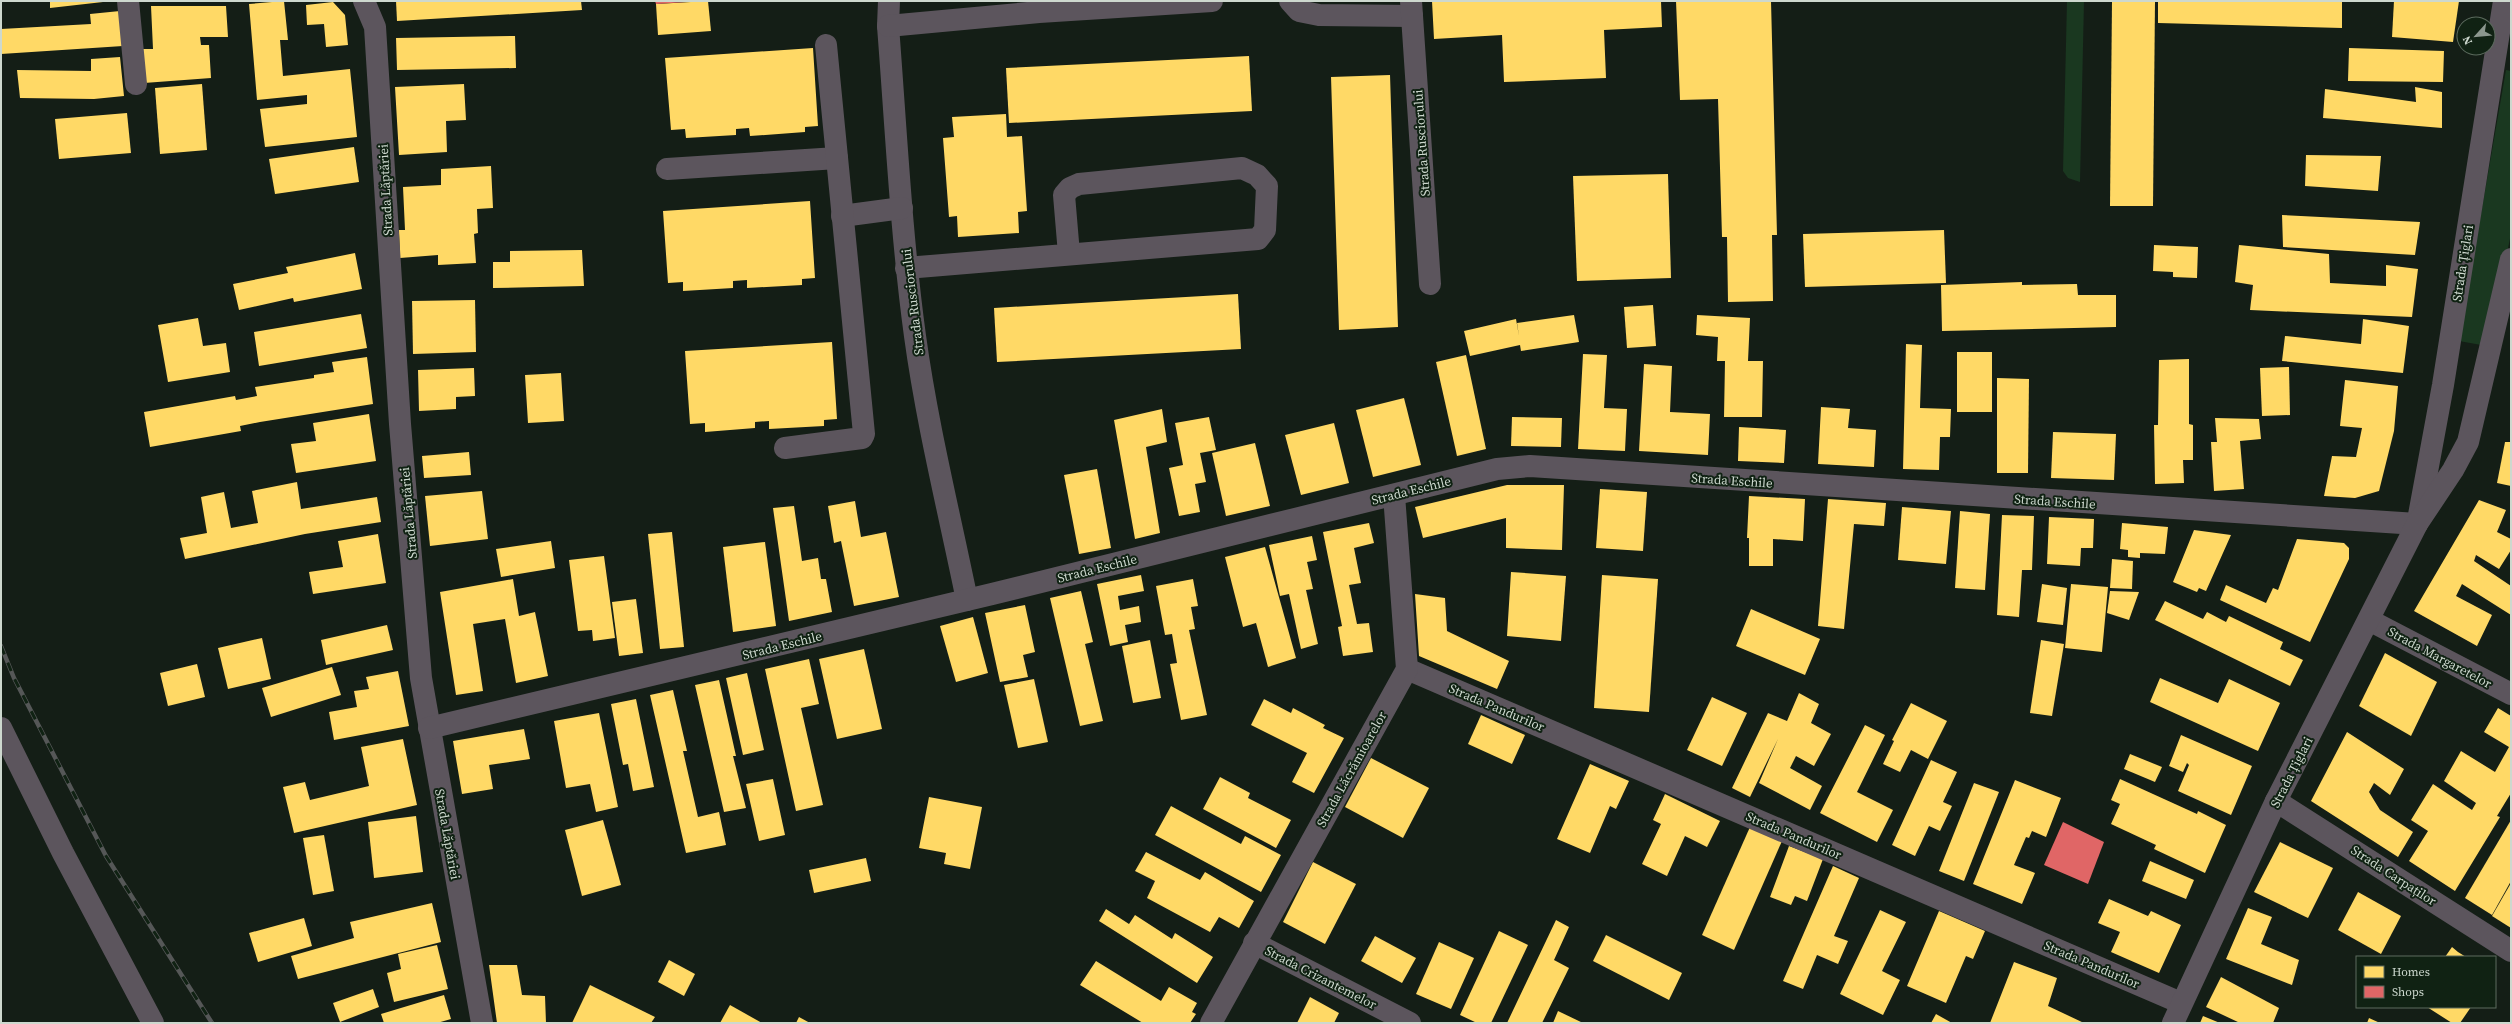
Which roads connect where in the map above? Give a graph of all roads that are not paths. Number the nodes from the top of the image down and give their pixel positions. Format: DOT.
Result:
graph roads {
  1 [pos="128,1"];
  2 [pos="364,1"];
  3 [pos="889,1"];
  4 [pos="1212,1"];
  5 [pos="1290,1"];
  6 [pos="2504,1"];
  7 [pos="1038,6"];
  8 [pos="1411,8"];
  9 [pos="888,26"];
  10 [pos="826,45"];
  11 [pos="136,84"];
  12 [pos="837,158"];
  13 [pos="667,169"];
  14 [pos="902,208"];
  15 [pos="842,216"];
  16 [pos="1069,254"];
  17 [pos="2511,259"];
  18 [pos="906,268"];
  19 [pos="1430,284"];
  20 [pos="785,448"];
  21 [pos="1394,495"];
  22 [pos="2417,524"];
  23 [pos="967,600"];
  24 [pos="2369,620"];
  25 [pos="1407,669"];
  26 [pos="2511,694"];
  27 [pos="1,728"];
  28 [pos="429,728"];
  29 [pos="2276,801"];
  30 [pos="1254,943"];
  31 [pos="2511,951"];
  32 [pos="2181,1003"];
  33 [pos="153,1023"];
  34 [pos="482,1023"];
  35 [pos="1211,1023"];
  36 [pos="1410,1023"];
  37 [pos="2173,1023"];
  1 -- 11 [label="street"];
  2 -- 28 [label="street, Strada Lăptăriei"];
  3 -- 9 [label="street, Strada Rusciorului"];
  4 -- 7 [label="street"];
  5 -- 8 [label="street"];
  6 -- 22 [label="street, Strada Țiglari"];
  7 -- 9 [label="street"];
  8 -- 19 [label="street, Strada Rusciorului"];
  9 -- 14 [label="street, Strada Rusciorului"];
  10 -- 12 [label="street"];
  12 -- 13 [label="street"];
  12 -- 15 [label="street"];
  14 -- 15 [label="street"];
  14 -- 18 [label="street, Strada Rusciorului"];
  15 -- 20 [label="street"];
  16 -- 16 [label="street"];
  16 -- 18 [label="street"];
  17 -- 22 [label="street, Strada Țiglari"];
  18 -- 23 [label="street, Strada Rusciorului"];
  21 -- 22 [label="street, Strada Eschile"];
  21 -- 23 [label="street, Strada Eschile"];
  21 -- 25 [label="street"];
  22 -- 24 [label="street, Strada Țiglari"];
  23 -- 28 [label="street, Strada Eschile"];
  24 -- 26 [label="street, Strada Margaretelor"];
  24 -- 29 [label="street, Strada Țiglari"];
  25 -- 30 [label="street, Strada Lăcrămioarelor"];
  25 -- 32 [label="street, Strada Pandurilor"];
  27 -- 33 [label="street"];
  28 -- 34 [label="street, Strada Lăptăriei"];
  29 -- 31 [label="street, Strada Carpaților"];
  29 -- 32 [label="street, Strada Țiglari"];
  30 -- 35 [label="street, Strada Lăcrămioarelor"];
  30 -- 36 [label="street, Strada Crizantemelor"];
  32 -- 37 [label="street, Strada Țiglari"];
}
